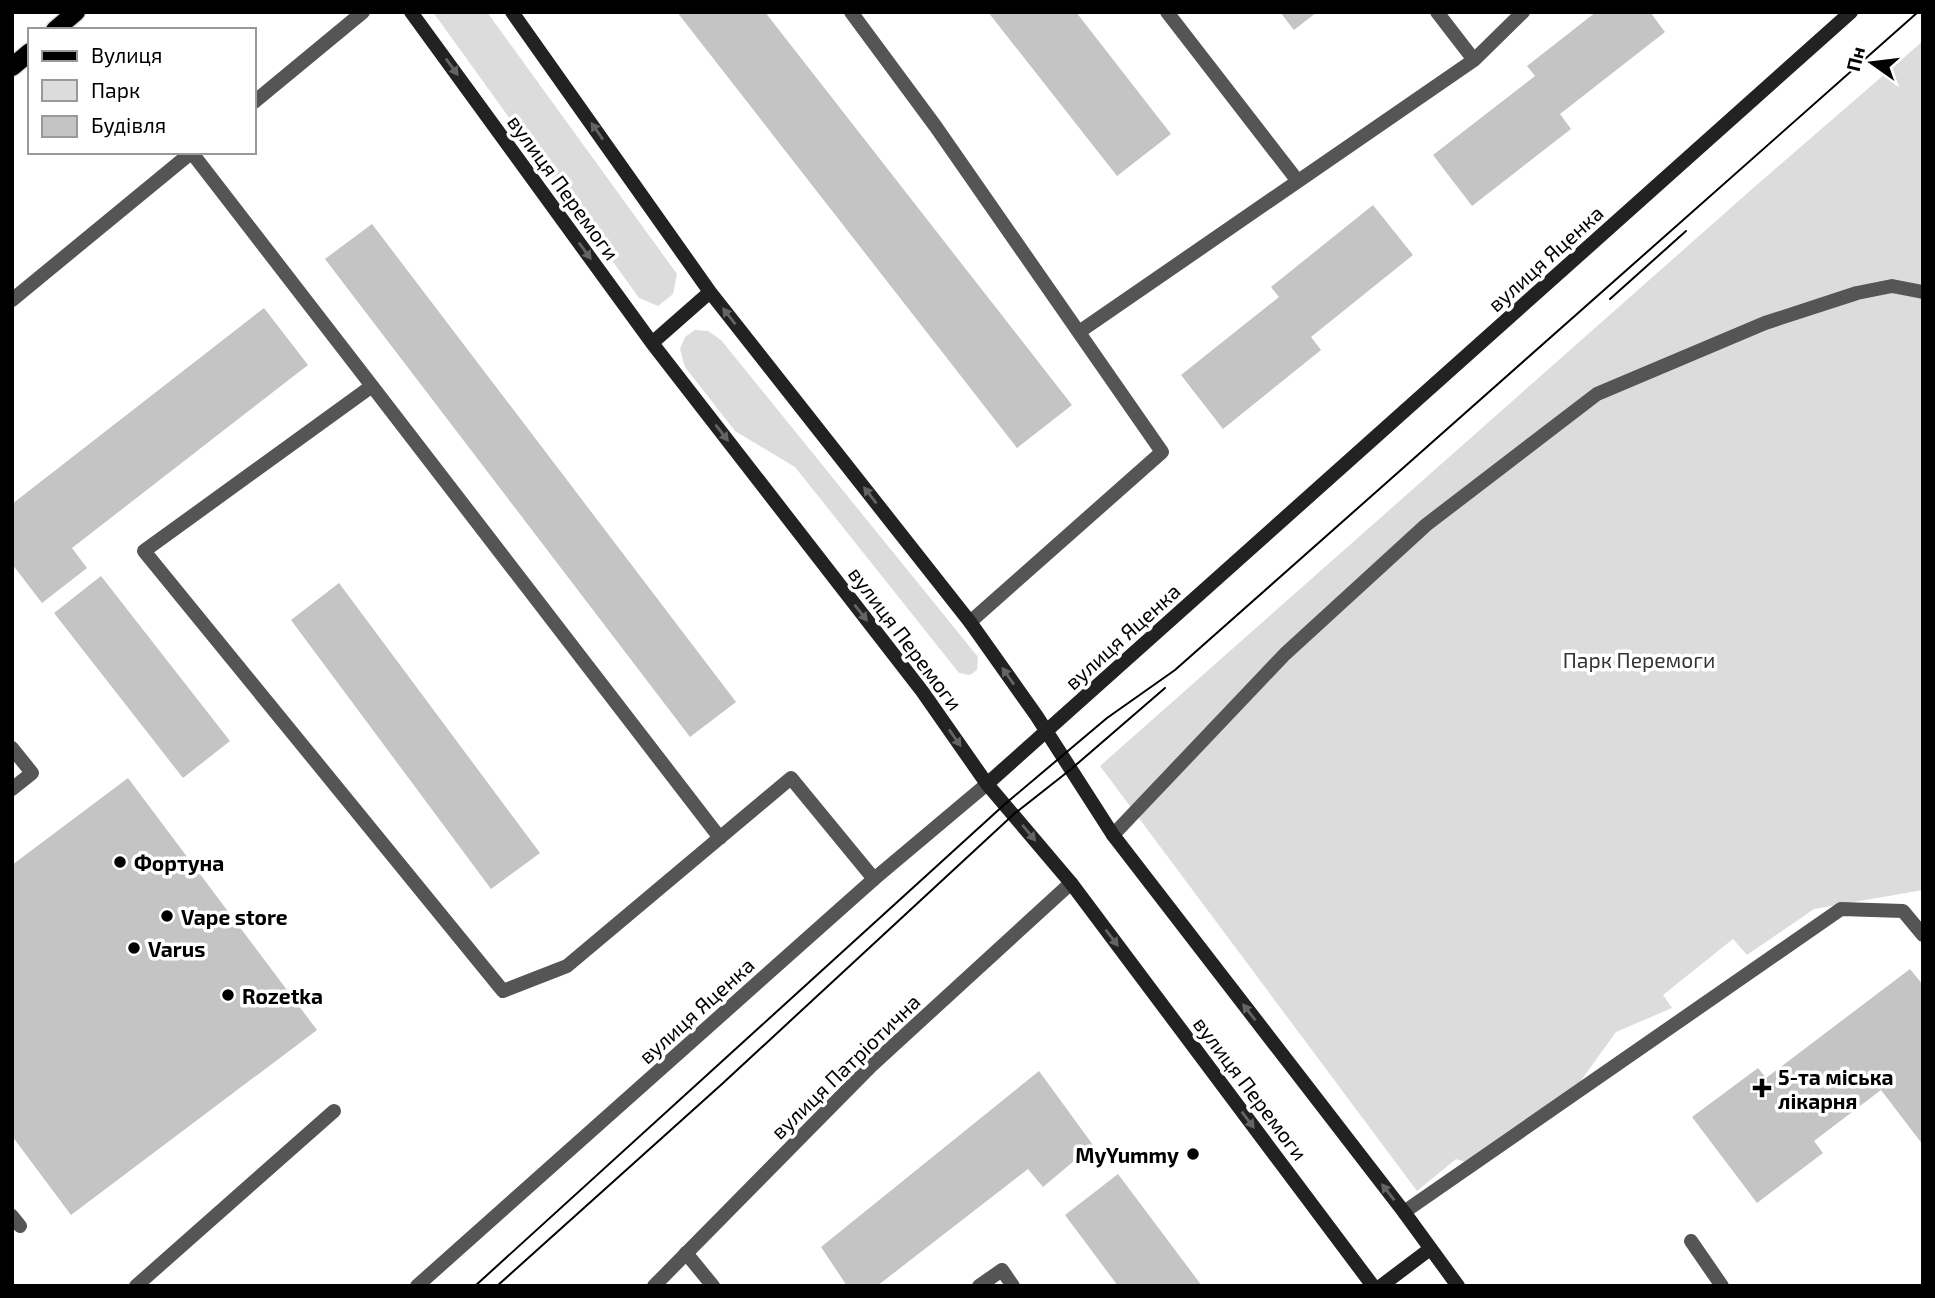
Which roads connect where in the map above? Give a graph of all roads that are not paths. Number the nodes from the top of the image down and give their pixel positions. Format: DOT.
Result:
graph roads {
  1 [pos="76,12"];
  2 [pos="363,12"];
  3 [pos="411,12"];
  4 [pos="512,12"];
  5 [pos="851,12"];
  6 [pos="1167,12"];
  7 [pos="1437,12"];
  8 [pos="1523,12"];
  9 [pos="1851,12"];
  10 [pos="57,28"];
  11 [pos="28,54"];
  12 [pos="1474,60"];
  13 [pos="12,67"];
  14 [pos="256,100"];
  15 [pos="190,154"];
  16 [pos="194,154"];
  17 [pos="1297,180"];
  18 [pos="710,292"];
  19 [pos="1923,292"];
  20 [pos="12,300"];
  21 [pos="1079,331"];
  22 [pos="652,343"];
  23 [pos="372,386"];
  24 [pos="970,622"];
  25 [pos="1046,733"];
  26 [pos="12,748"];
  27 [pos="987,784"];
  28 [pos="12,789"];
  29 [pos="1113,835"];
  30 [pos="720,838"];
  31 [pos="874,879"];
  32 [pos="1071,883"];
  33 [pos="1923,936"];
  34 [pos="334,1111"];
  35 [pos="1404,1212"];
  36 [pos="1691,1241"];
  37 [pos="1430,1249"];
  38 [pos="686,1253"];
  39 [pos="136,1286"];
  40 [pos="417,1286"];
  41 [pos="654,1286"];
  42 [pos="713,1286"];
  43 [pos="979,1286"];
  44 [pos="1013,1286"];
  45 [pos="1373,1286"];
  46 [pos="1381,1286"];
  47 [pos="1458,1286"];
  48 [pos="1722,1286"];
  1 -- 10 [label="main road"];
  2 -- 14 [label="street"];
  3 -- 22 [label="main road, вулиця Перемоги, one-way"];
  18 -- 4 [label="main road, вулиця Перемоги, one-way"];
  5 -- 21 [label="street"];
  6 -- 17 [label="street"];
  7 -- 12 [label="street"];
  8 -- 12 [label="street"];
  9 -- 25 [label="main road, вулиця Яценка"];
  11 -- 13 [label="main road"];
  12 -- 17 [label="street"];
  15 -- 20 [label="street"];
  16 -- 23 [label="street"];
  17 -- 21 [label="street"];
  18 -- 22 [label="main road"];
  24 -- 18 [label="main road, вулиця Перемоги, one-way"];
  19 -- 29 [label="street"];
  21 -- 24 [label="street"];
  22 -- 27 [label="main road, вулиця Перемоги, one-way"];
  23 -- 30 [label="street"];
  23 -- 30 [label="street"];
  25 -- 24 [label="main road, вулиця Перемоги, one-way"];
  25 -- 27 [label="main road, вулиця Яценка"];
  25 -- 29 [label="main road, вулиця Перемоги"];
  26 -- 28 [label="street"];
  27 -- 31 [label="street, вулиця Яценка"];
  27 -- 32 [label="main road, вулиця Перемоги, one-way"];
  35 -- 29 [label="main road, вулиця Перемоги, one-way"];
  30 -- 31 [label="street"];
  31 -- 40 [label="street, вулиця Яценка"];
  32 -- 38 [label="street, вулиця Патріотична"];
  32 -- 45 [label="main road, вулиця Перемоги, one-way"];
  33 -- 35 [label="street"];
  34 -- 39 [label="street"];
  35 -- 37 [label="main road, вулиця Перемоги"];
  36 -- 48 [label="street"];
  37 -- 46 [label="main road"];
  37 -- 47 [label="main road, вулиця Перемоги"];
  38 -- 41 [label="street, вулиця Патріотична"];
  38 -- 42 [label="street"];
  43 -- 44 [label="street"];
}
